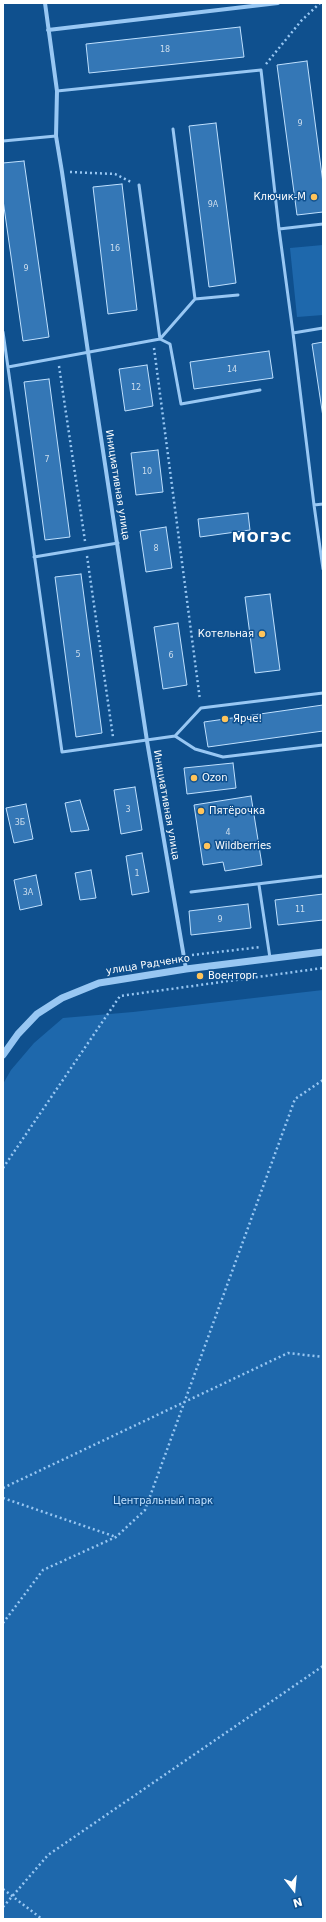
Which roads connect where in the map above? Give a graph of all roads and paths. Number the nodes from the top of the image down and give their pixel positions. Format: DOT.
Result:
graph roads {
  1 [pos="45,3"];
  2 [pos="278,3"];
  3 [pos="320,3"];
  4 [pos="48,30"];
  5 [pos="261,70"];
  6 [pos="57,91"];
  7 [pos="173,129"];
  8 [pos="56,136"];
  9 [pos="3,141"];
  10 [pos="62,172"];
  11 [pos="139,185"];
  12 [pos="323,224"];
  13 [pos="280,228"];
  14 [pos="238,295"];
  15 [pos="195,300"];
  16 [pos="323,328"];
  17 [pos="3,332"];
  18 [pos="293,333"];
  19 [pos="160,339"];
  20 [pos="153,340"];
  21 [pos="88,352"];
  22 [pos="8,367"];
  23 [pos="260,390"];
  24 [pos="323,504"];
  25 [pos="314,505"];
  26 [pos="118,543"];
  27 [pos="34,557"];
  28 [pos="323,569"];
  29 [pos="323,693"];
  30 [pos="201,708"];
  31 [pos="175,736"];
  32 [pos="147,741"];
  33 [pos="323,746"];
  34 [pos="323,876"];
  35 [pos="258,884"];
  36 [pos="191,892"];
  37 [pos="268,946"];
  38 [pos="323,952"];
  39 [pos="184,956"];
  40 [pos="270,958"];
  41 [pos="323,968"];
  42 [pos="186,969"];
  43 [pos="3,1055"];
  44 [pos="323,1080"];
  45 [pos="3,1168"];
  46 [pos="323,1357"];
  47 [pos="184,1403"];
  48 [pos="3,1488"];
  49 [pos="3,1498"];
  50 [pos="116,1537"];
  51 [pos="3,1623"];
  52 [pos="323,1666"];
  53 [pos="3,1889"];
  54 [pos="12,1896"];
  55 [pos="3,1907"];
  56 [pos="42,1919"];
  1 -- 4 [label="street, Инициативная улица"];
  2 -- 4 [label="street"];
  3 -- 5 [label="path"];
  4 -- 6 [label="street, Инициативная улица"];
  5 -- 6 [label="lane"];
  5 -- 13 [label="lane"];
  6 -- 8 [label="street, Инициативная улица"];
  7 -- 15 [label="lane"];
  8 -- 9 [label="lane"];
  8 -- 10 [label="street, Инициативная улица"];
  10 -- 11 [label="path"];
  10 -- 21 [label="street, Инициативная улица"];
  11 -- 19 [label="lane"];
  12 -- 13 [label="lane"];
  13 -- 18 [label="lane"];
  14 -- 15 [label="lane"];
  15 -- 19 [label="lane"];
  16 -- 18 [label="lane"];
  17 -- 22 [label="lane"];
  18 -- 25 [label="lane"];
  19 -- 20 [label="lane"];
  19 -- 23 [label="lane"];
  20 -- 21 [label="lane"];
  20 -- 30 [label="path"];
  21 -- 22 [label="lane"];
  21 -- 26 [label="street, Инициативная улица"];
  22 -- 27 [label="lane"];
  24 -- 25 [label="lane"];
  25 -- 28 [label="lane"];
  26 -- 27 [label="lane"];
  26 -- 32 [label="street, Инициативная улица"];
  27 -- 32 [label="lane"];
  29 -- 30 [label="lane"];
  30 -- 31 [label="lane"];
  31 -- 32 [label="lane"];
  31 -- 33 [label="lane"];
  32 -- 39 [label="street, Инициативная улица"];
  34 -- 35 [label="lane"];
  35 -- 36 [label="lane"];
  35 -- 37 [label="lane"];
  37 -- 39 [label="path"];
  37 -- 40 [label="lane"];
  38 -- 40 [label="street, улица Радченко"];
  39 -- 42 [label="street, Инициативная улица"];
  40 -- 42 [label="street, улица Радченко"];
  41 -- 45 [label="path"];
  42 -- 43 [label="street, улица Радченко"];
  44 -- 47 [label="path"];
  46 -- 47 [label="path"];
  47 -- 48 [label="path"];
  47 -- 50 [label="path"];
  49 -- 50 [label="path"];
  50 -- 51 [label="path"];
  52 -- 54 [label="path"];
  53 -- 54 [label="path"];
  54 -- 55 [label="path"];
  54 -- 56 [label="path"];
}
